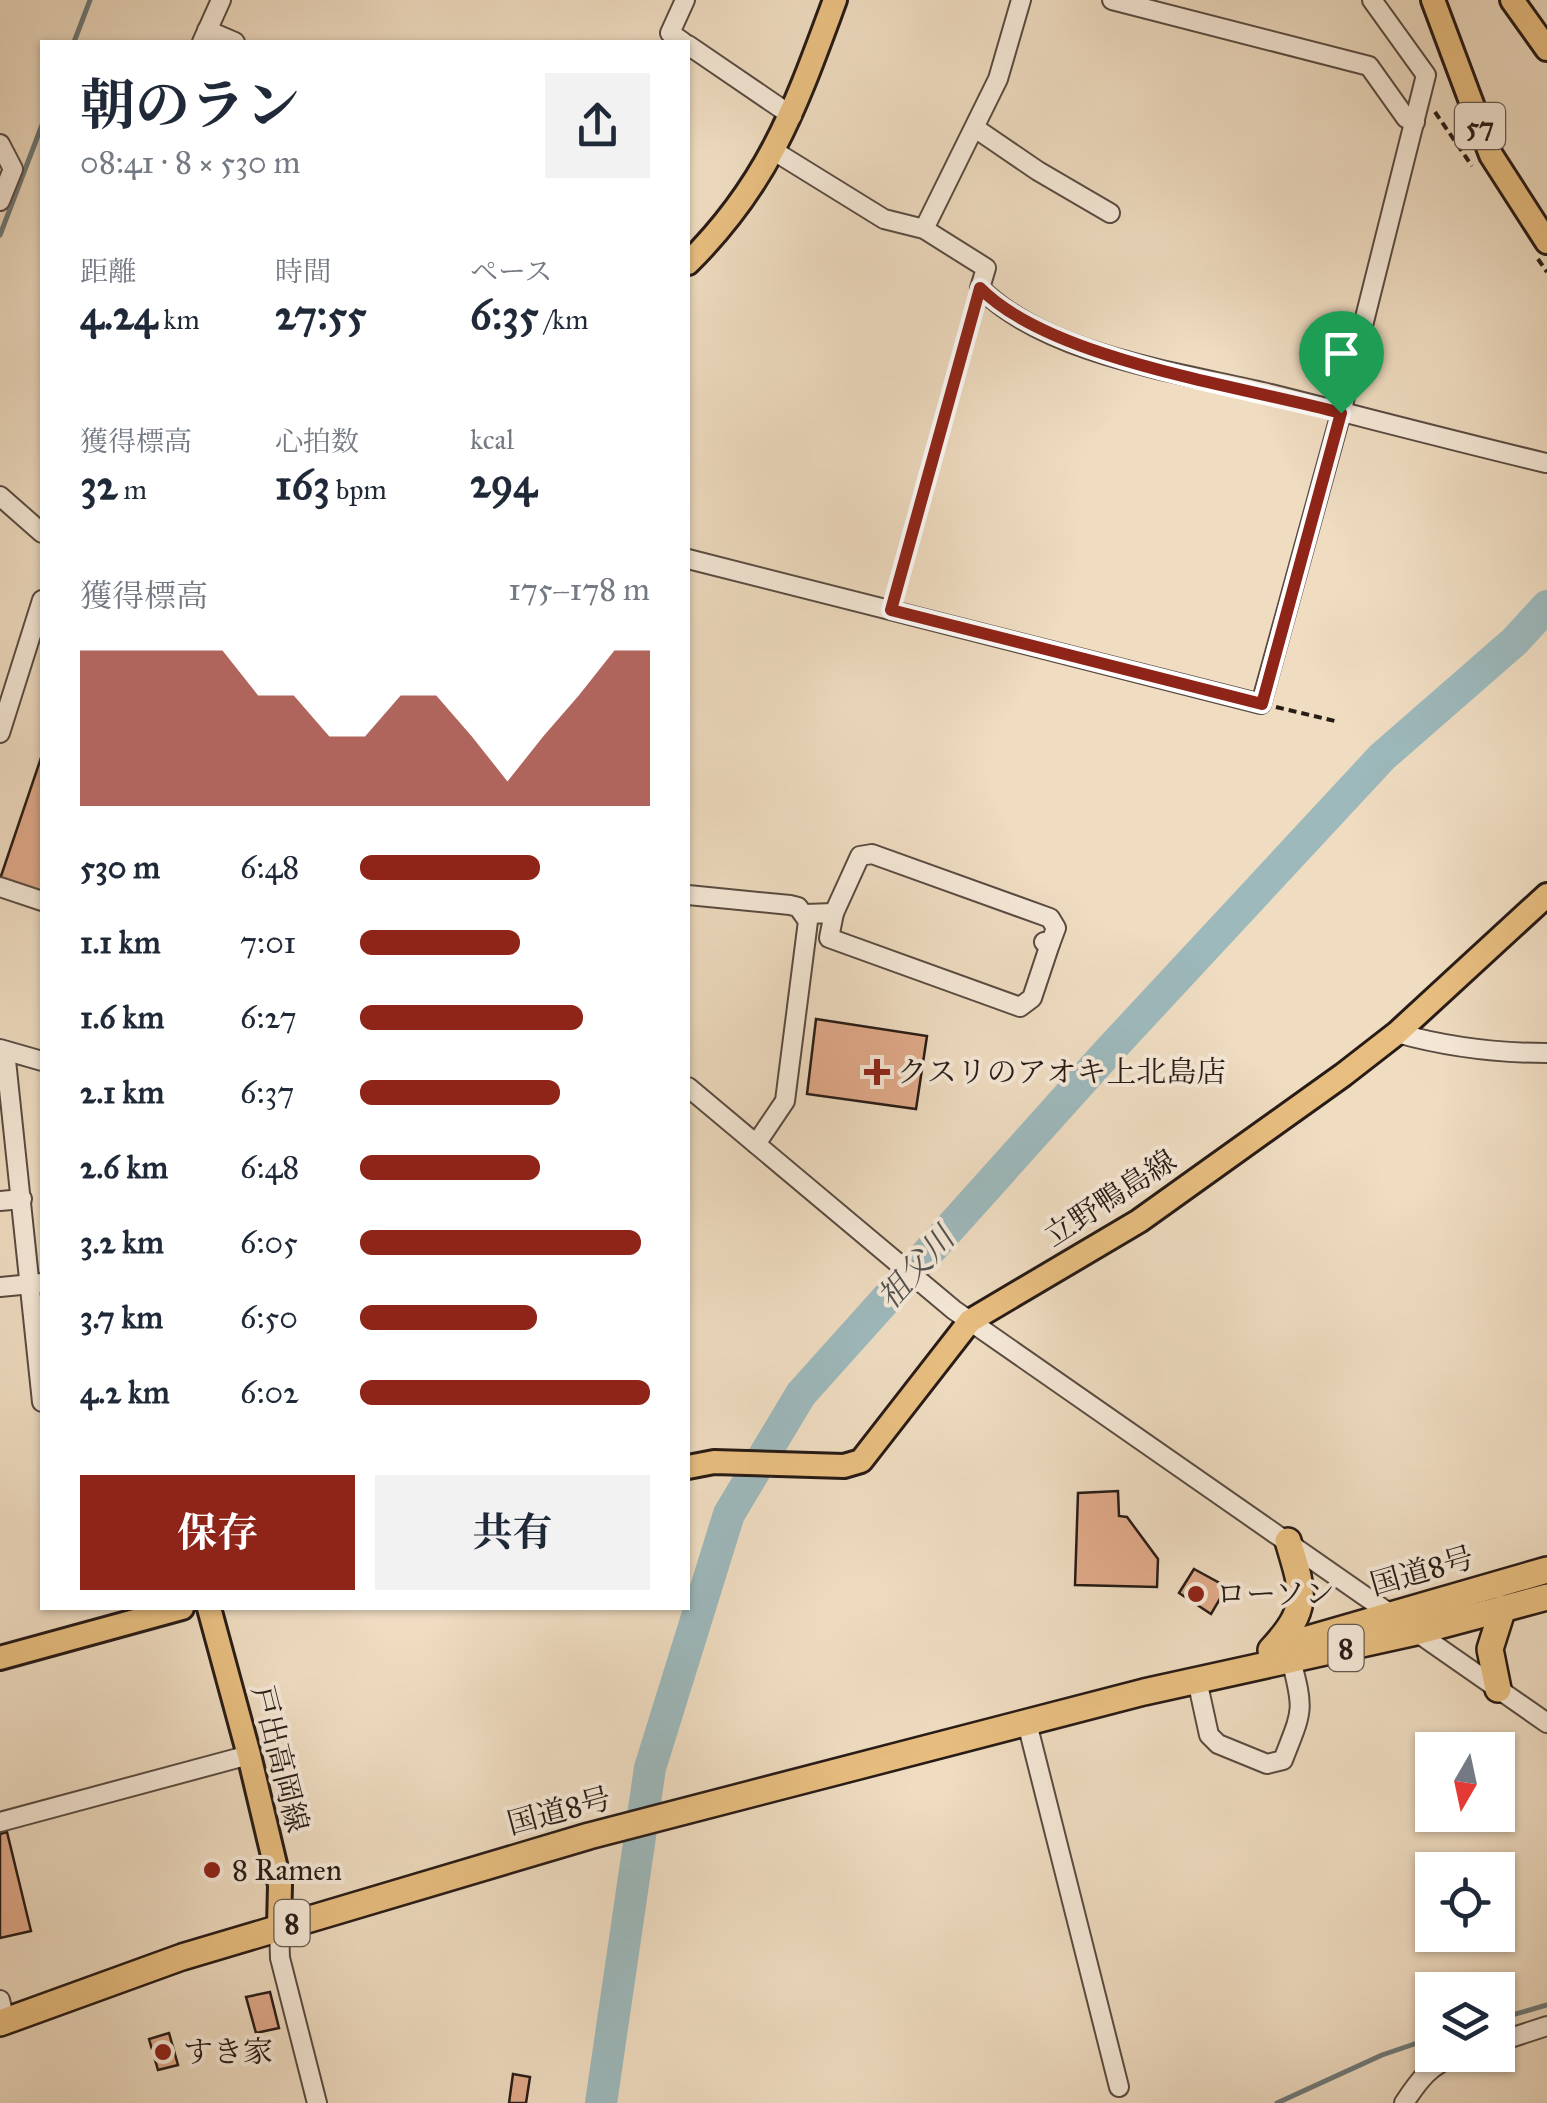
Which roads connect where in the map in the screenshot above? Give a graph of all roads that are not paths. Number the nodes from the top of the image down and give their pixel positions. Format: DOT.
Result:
graph roads {
  1 [pos="220,0"];
  2 [pos="685,0"];
  3 [pos="836,0"];
  4 [pos="1021,0"];
  5 [pos="1112,0"];
  6 [pos="1372,0"];
  7 [pos="1433,0"];
  8 [pos="1512,0"];
  9 [pos="1177,8"];
  10 [pos="204,36"];
  11 [pos="680,40"];
  12 [pos="690,47"];
  13 [pos="1547,50"];
  14 [pos="792,116"];
  15 [pos="1415,122"];
  16 [pos="974,128"];
  17 [pos="0,144"];
  18 [pos="774,152"];
  19 [pos="0,201"];
  20 [pos="1110,213"];
  21 [pos="924,229"];
  22 [pos="1542,250"];
  23 [pos="693,251"];
  24 [pos="1341,413"];
  25 [pos="1546,463"];
  26 [pos="0,496"];
  27 [pos="40,531"];
  28 [pos="690,560"];
  29 [pos="40,606"];
  30 [pos="0,733"];
  31 [pos="0,888"];
  32 [pos="690,894"];
  33 [pos="1547,895"];
  34 [pos="40,900"];
  35 [pos="834,913"];
  36 [pos="805,914"];
  37 [pos="1398,1033"];
  38 [pos="2,1050"];
  39 [pos="1547,1053"];
  40 [pos="40,1060"];
  41 [pos="690,1089"];
  42 [pos="756,1144"];
  43 [pos="22,1199"];
  44 [pos="0,1201"];
  45 [pos="37,1283"];
  46 [pos="0,1287"];
  47 [pos="962,1316"];
  48 [pos="40,1354"];
  49 [pos="690,1467"];
  50 [pos="1288,1542"];
  51 [pos="1547,1570"];
  52 [pos="1547,1597"];
  53 [pos="1504,1608"];
  54 [pos="175,1610"];
  55 [pos="209,1610"];
  56 [pos="1389,1614"];
  57 [pos="1416,1632"];
  58 [pos="1281,1655"];
  59 [pos="0,1658"];
  60 [pos="1196,1680"];
  61 [pos="1498,1689"];
  62 [pos="1144,1692"];
  63 [pos="1027,1723"];
  64 [pos="1547,1723"];
  65 [pos="249,1755"];
  66 [pos="0,1822"];
  67 [pos="279,1927"];
  68 [pos="2,2015"];
  69 [pos="1547,2026"];
  70 [pos="1515,2036"];
  71 [pos="1427,2072"];
  72 [pos="1119,2087"];
  73 [pos="316,2103"];
  74 [pos="1404,2103"];
  1 -- 10 [label="street"];
  2 -- 11 [label="street"];
  3 -- 14 [label="main road"];
  4 -- 16 [label="street"];
  5 -- 9 [label="street"];
  6 -- 15 [label="street"];
  7 -- 22 [label="main road, 57"];
  8 -- 13 [label="main road"];
  9 -- 15 [label="street"];
  12 -- 14 [label="street"];
  14 -- 18 [label="main road"];
  15 -- 24 [label="street"];
  16 -- 20 [label="street"];
  16 -- 21 [label="street"];
  17 -- 19 [label="street"];
  18 -- 21 [label="street"];
  18 -- 23 [label="main road"];
  21 -- 24 [label="street"];
  24 -- 25 [label="street"];
  24 -- 28 [label="street"];
  26 -- 27 [label="street"];
  29 -- 30 [label="street"];
  31 -- 34 [label="street"];
  32 -- 36 [label="street"];
  33 -- 37 [label="main road, 立野鴨島線"];
  35 -- 35 [label="street"];
  35 -- 36 [label="street"];
  36 -- 42 [label="street"];
  37 -- 39 [label="street"];
  37 -- 47 [label="main road, 立野鴨島線"];
  38 -- 40 [label="street"];
  38 -- 43 [label="street"];
  41 -- 42 [label="street"];
  42 -- 47 [label="street"];
  43 -- 44 [label="street"];
  43 -- 45 [label="street"];
  45 -- 46 [label="street"];
  45 -- 48 [label="street"];
  47 -- 49 [label="main road, 立野鴨島線"];
  47 -- 50 [label="street"];
  50 -- 56 [label="street"];
  50 -- 58 [label="highway"];
  51 -- 56 [label="highway, 国道8号 / 8"];
  52 -- 53 [label="highway, 国道8号 / 8"];
  53 -- 57 [label="highway, 国道8号 / 8"];
  53 -- 61 [label="highway"];
  54 -- 59 [label="main road"];
  55 -- 65 [label="main road, 戸出高岡線"];
  56 -- 57 [label="street"];
  56 -- 58 [label="highway, 国道8号 / 8"];
  57 -- 58 [label="highway, 国道8号 / 8"];
  57 -- 61 [label="street"];
  58 -- 60 [label="highway, 国道8号 / 8"];
  58 -- 60 [label="street"];
  58 -- 62 [label="highway, 国道8号 / 8"];
  60 -- 62 [label="highway, 国道8号 / 8"];
  61 -- 64 [label="street"];
  62 -- 63 [label="highway, 国道8号 / 8"];
  63 -- 67 [label="highway, 国道8号 / 8"];
  63 -- 72 [label="street"];
  65 -- 66 [label="street"];
  65 -- 67 [label="main road, 戸出高岡線"];
  67 -- 68 [label="highway, 国道8号 / 8"];
  67 -- 73 [label="street"];
  69 -- 70 [label="street"];
  71 -- 74 [label="street"];
}
